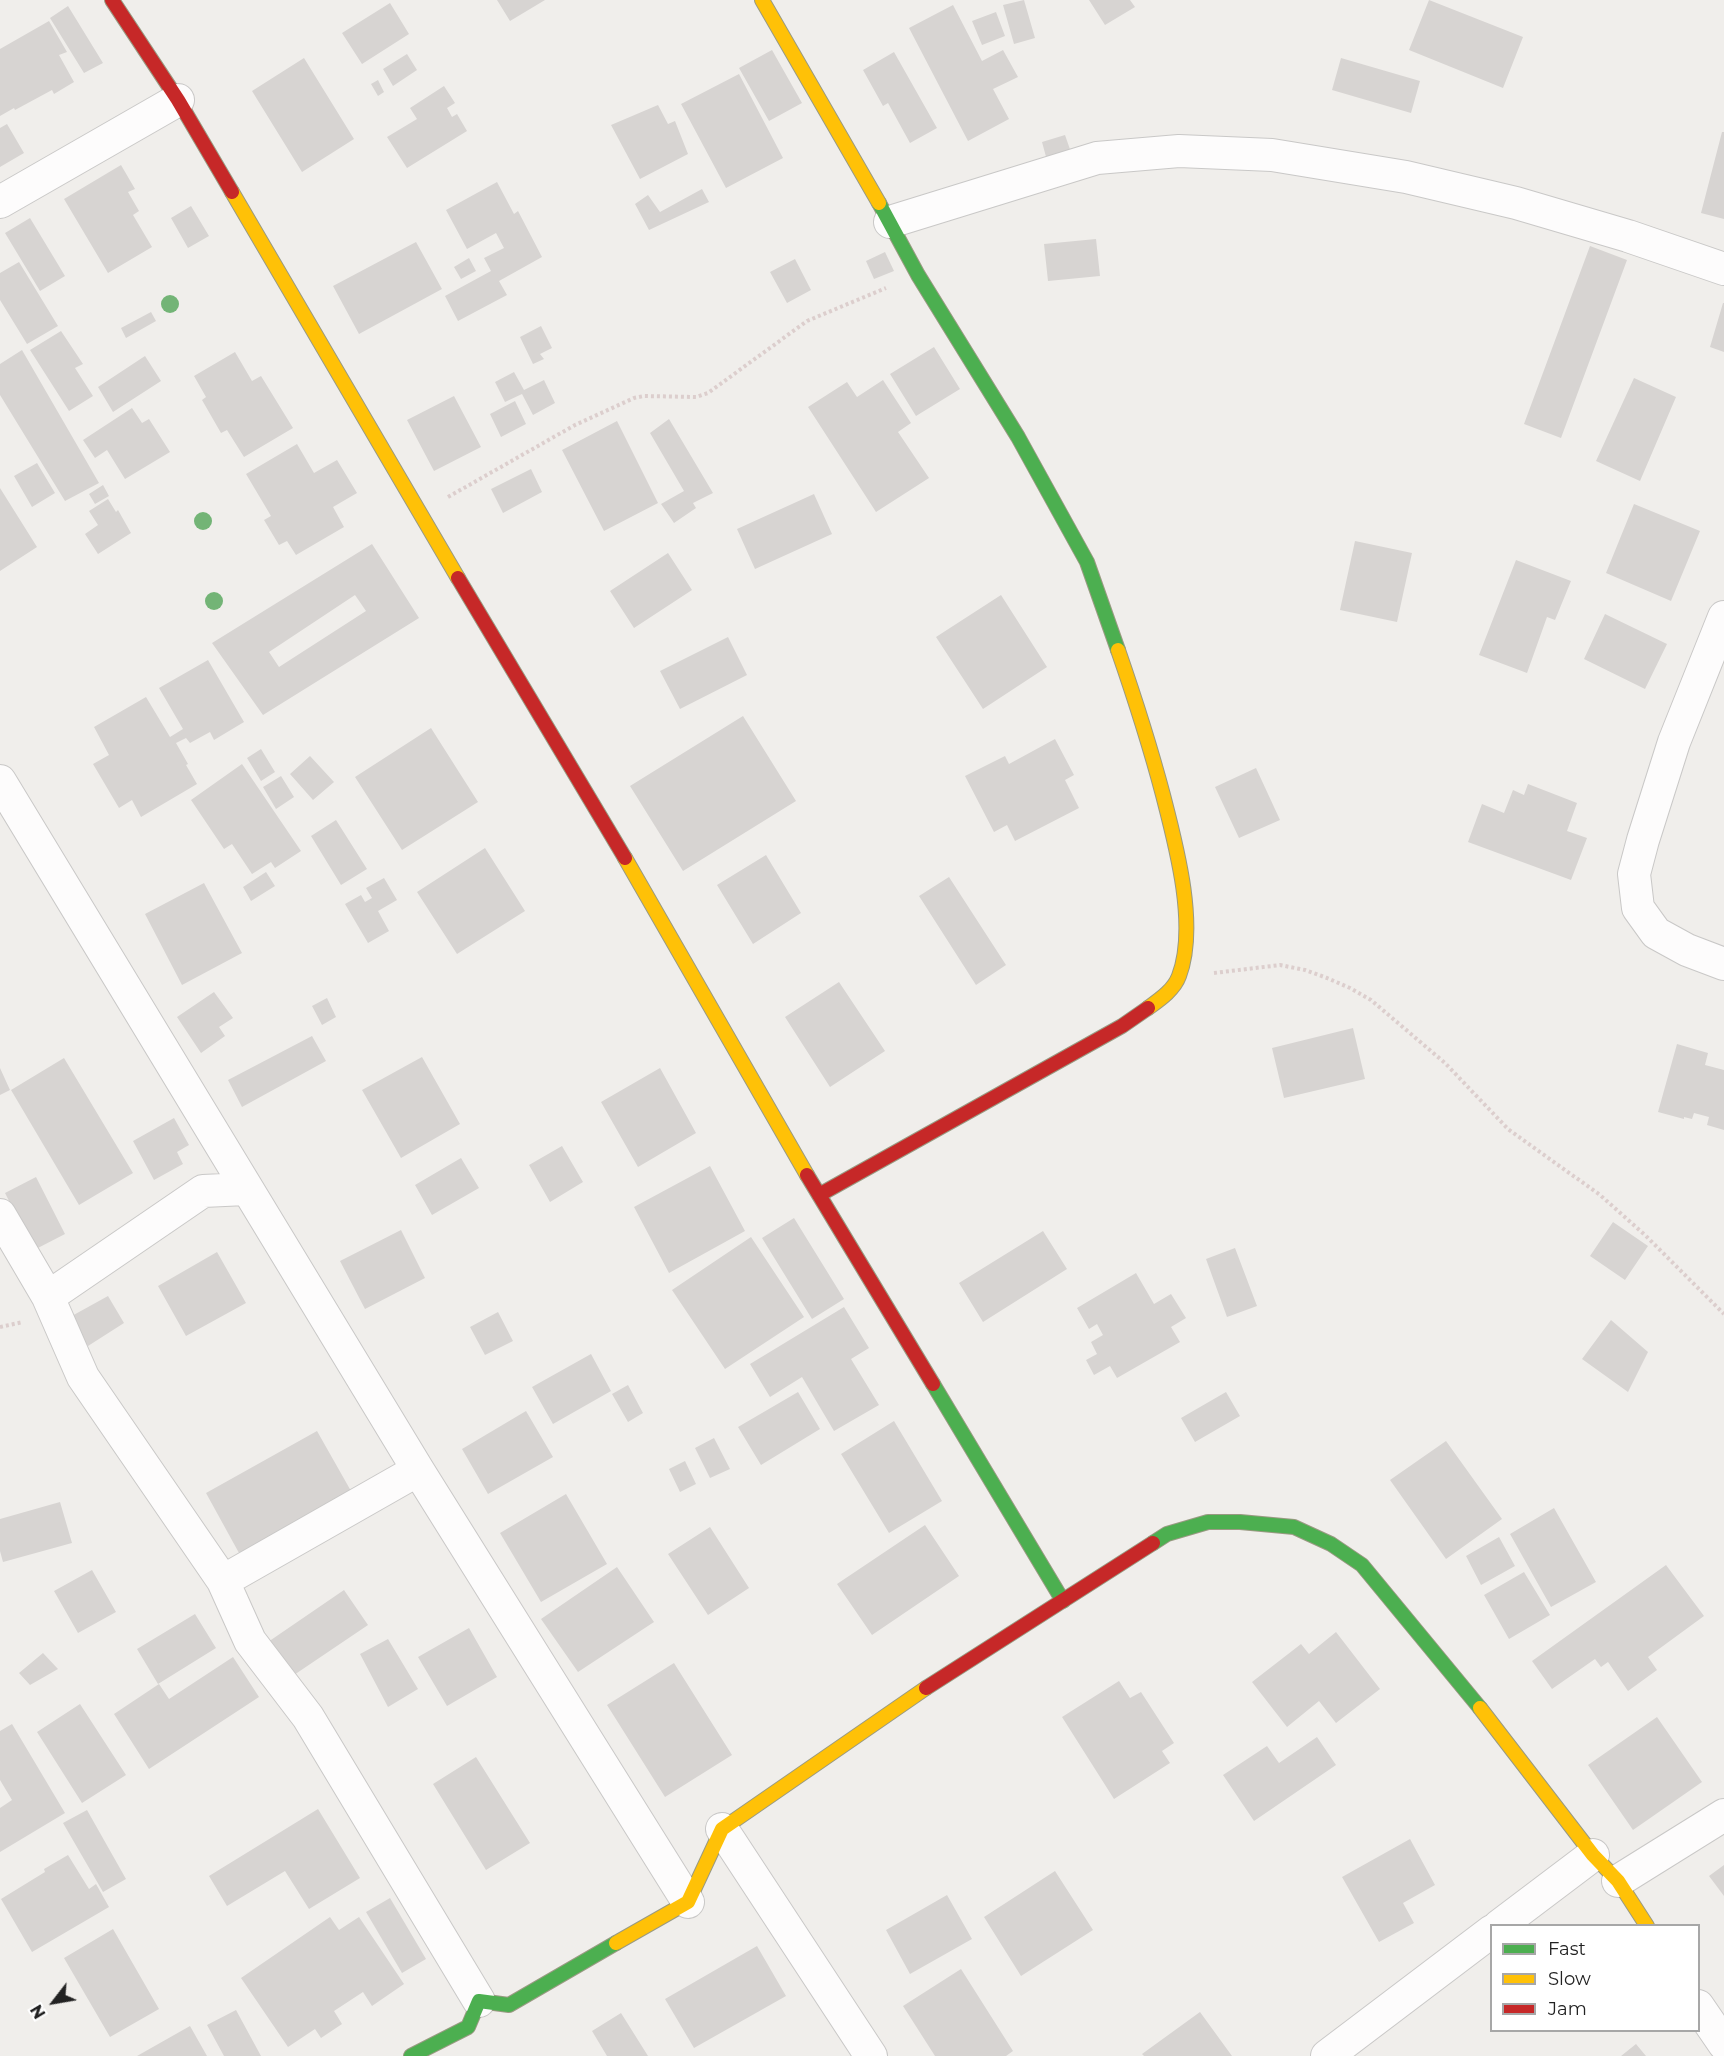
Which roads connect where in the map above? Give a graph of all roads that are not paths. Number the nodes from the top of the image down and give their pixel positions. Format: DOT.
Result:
graph roads {
  1 [pos="112,0"];
  2 [pos="762,0"];
  3 [pos="178,100"];
  4 [pos="0,202"];
  5 [pos="890,222"];
  6 [pos="1724,269"];
  7 [pos="1724,617"];
  8 [pos="0,781"];
  9 [pos="9,814"];
  10 [pos="1724,964"];
  11 [pos="246,1189"];
  12 [pos="819,1195"];
  13 [pos="0,1215"];
  14 [pos="48,1297"];
  15 [pos="418,1470"];
  16 [pos="223,1581"];
  17 [pos="1063,1601"];
  18 [pos="1724,1815"];
  19 [pos="722,1829"];
  20 [pos="1593,1855"];
  21 [pos="1618,1881"];
  22 [pos="688,1902"];
  23 [pos="1502,1924"];
  24 [pos="1646,1924"];
  25 [pos="1490,1932"];
  26 [pos="479,2001"];
  27 [pos="1700,2009"];
  28 [pos="1724,2044"];
  29 [pos="411,2056"];
  30 [pos="871,2056"];
  31 [pos="1327,2056"];
  1 -- 3 [label="street"];
  2 -- 5 [label="street"];
  3 -- 4 [label="street"];
  3 -- 12 [label="street"];
  5 -- 6 [label="street"];
  5 -- 12 [label="street"];
  7 -- 10 [label="street"];
  8 -- 9 [label="street"];
  9 -- 11 [label="street"];
  11 -- 14 [label="street"];
  11 -- 15 [label="street"];
  12 -- 17 [label="street"];
  13 -- 14 [label="street"];
  14 -- 16 [label="street"];
  15 -- 16 [label="street"];
  15 -- 22 [label="street"];
  16 -- 26 [label="street"];
  17 -- 19 [label="street"];
  17 -- 20 [label="street"];
  18 -- 21 [label="street"];
  19 -- 22 [label="street"];
  19 -- 30 [label="street"];
  20 -- 21 [label="street"];
  20 -- 23 [label="street"];
  21 -- 24 [label="street"];
  22 -- 26 [label="street"];
  25 -- 31 [label="street"];
  26 -- 29 [label="street"];
  27 -- 28 [label="street"];
}
